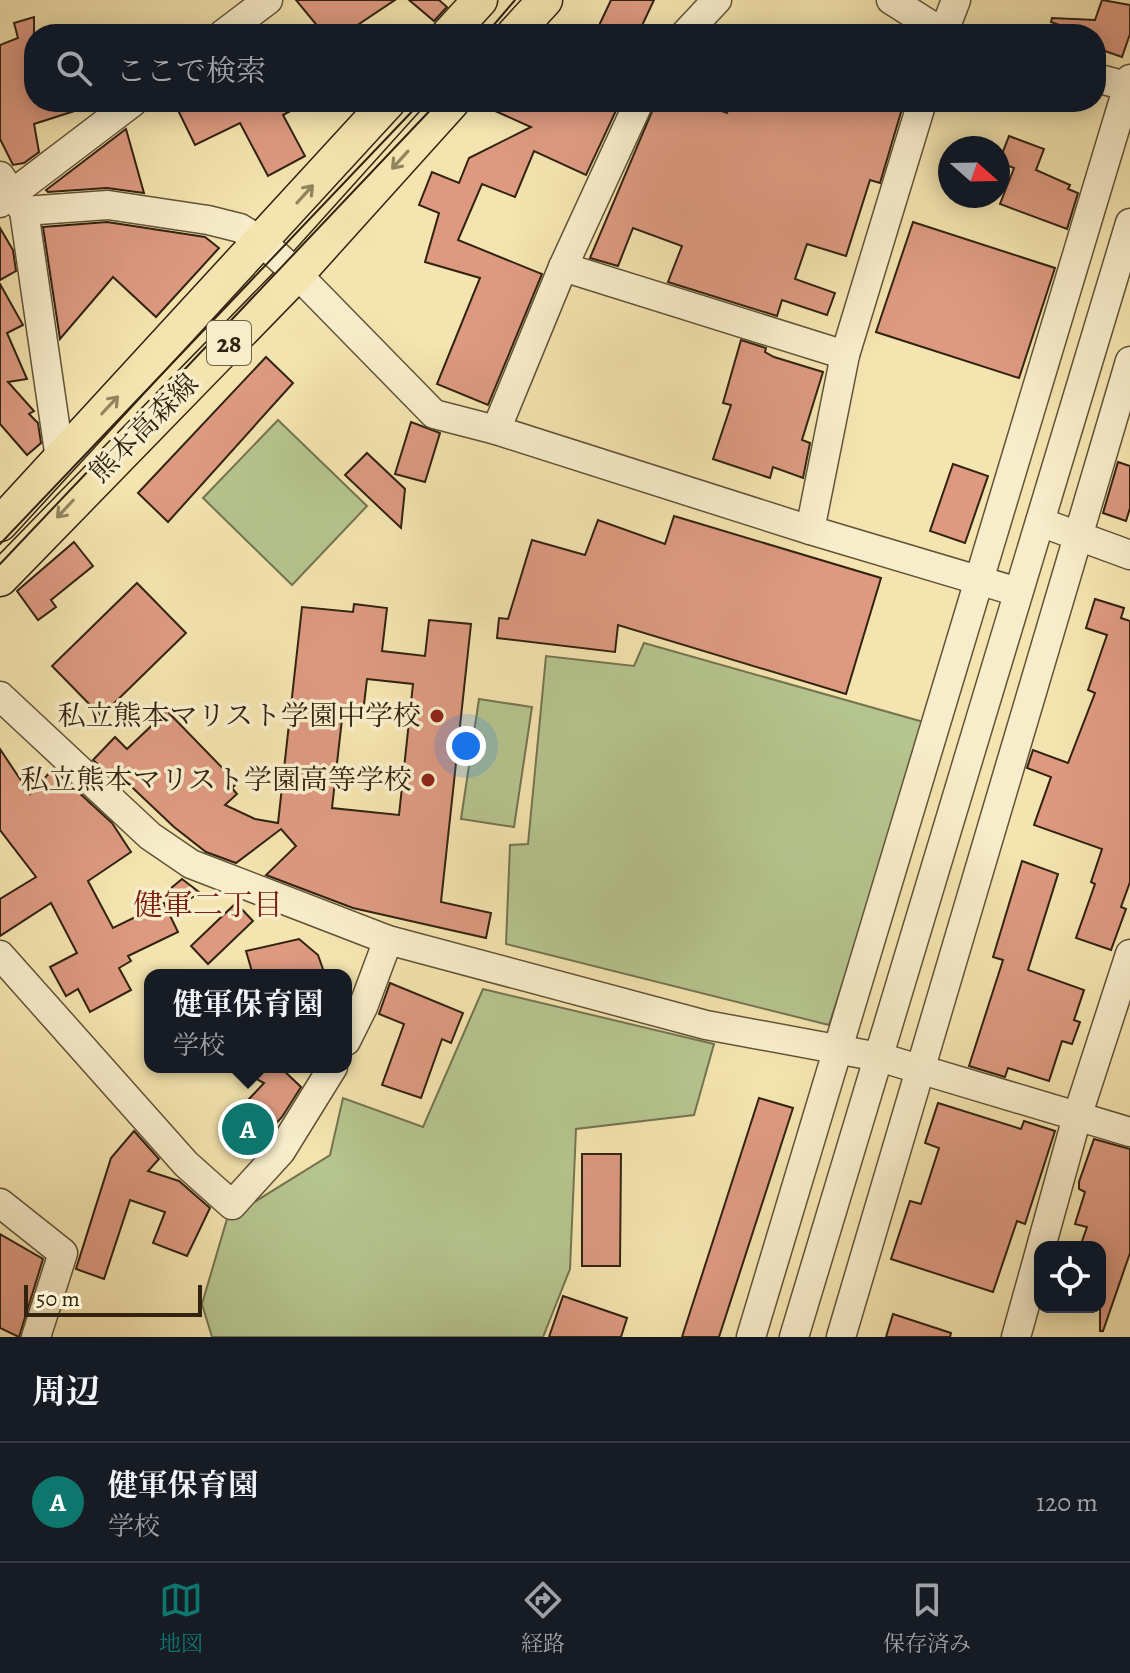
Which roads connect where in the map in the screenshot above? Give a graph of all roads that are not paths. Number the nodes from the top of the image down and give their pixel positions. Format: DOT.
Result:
graph roads {
  1 [pos="268,0"];
  2 [pos="480,0"];
  3 [pos="545,0"];
  4 [pos="717,0"];
  5 [pos="891,0"];
  6 [pos="956,0"];
  7 [pos="236,24"];
  8 [pos="458,24"];
  9 [pos="523,24"];
  10 [pos="694,24"];
  11 [pos="928,24"];
  12 [pos="948,24"];
  13 [pos="1106,80"];
  14 [pos="1129,84"];
  15 [pos="120,112"];
  16 [pos="379,112"];
  17 [pos="443,112"];
  18 [pos="634,112"];
  19 [pos="919,112"];
  20 [pos="9,196"];
  21 [pos="1130,223"];
  22 [pos="262,242"];
  23 [pos="563,267"];
  24 [pos="297,274"];
  25 [pos="845,355"];
  26 [pos="1130,361"];
  27 [pos="496,430"];
  28 [pos="60,459"];
  29 [pos="1040,522"];
  30 [pos="0,524"];
  31 [pos="810,530"];
  32 [pos="1077,536"];
  33 [pos="1130,555"];
  34 [pos="0,579"];
  35 [pos="980,580"];
  36 [pos="1018,592"];
  37 [pos="0,696"];
  38 [pos="388,940"];
  39 [pos="1130,954"];
  40 [pos="0,955"];
  41 [pos="352,1029"];
  42 [pos="837,1049"];
  43 [pos="879,1057"];
  44 [pos="921,1069"];
  45 [pos="329,1073"];
  46 [pos="1077,1117"];
  47 [pos="1130,1132"];
  48 [pos="0,1203"];
  49 [pos="1042,1241"];
  50 [pos="1034,1271"];
  51 [pos="36,1337"];
  52 [pos="751,1337"];
  53 [pos="794,1337"];
  54 [pos="841,1337"];
  55 [pos="1016,1337"];
  1 -- 7 [label="street"];
  2 -- 8 [label="main road"];
  3 -- 9 [label="main road"];
  4 -- 10 [label="street"];
  5 -- 11 [label="street"];
  6 -- 12 [label="street"];
  13 -- 14 [label="street"];
  14 -- 35 [label="street"];
  15 -- 20 [label="street"];
  22 -- 16 [label="main road, 熊本高森線 / 28, one-way"];
  17 -- 24 [label="main road, 熊本高森線 / 28, one-way"];
  18 -- 23 [label="street"];
  19 -- 25 [label="street"];
  20 -- 22 [label="street"];
  20 -- 28 [label="street"];
  21 -- 29 [label="street"];
  22 -- 24 [label="street"];
  28 -- 22 [label="main road, 熊本高森線 / 28, one-way"];
  23 -- 25 [label="street"];
  23 -- 27 [label="street"];
  24 -- 27 [label="street"];
  24 -- 34 [label="main road, 熊本高森線 / 28, one-way"];
  25 -- 31 [label="street"];
  26 -- 32 [label="street"];
  27 -- 31 [label="street"];
  28 -- 30 [label="main road, 熊本高森線 / 28"];
  29 -- 32 [label="street"];
  29 -- 36 [label="street"];
  31 -- 35 [label="street"];
  32 -- 33 [label="street"];
  32 -- 44 [label="street"];
  35 -- 36 [label="street"];
  35 -- 42 [label="street"];
  36 -- 43 [label="street"];
  37 -- 38 [label="street"];
  38 -- 41 [label="street"];
  38 -- 42 [label="street"];
  39 -- 46 [label="street"];
  40 -- 45 [label="street"];
  42 -- 43 [label="street"];
  42 -- 52 [label="street"];
  43 -- 44 [label="street"];
  43 -- 53 [label="street"];
  44 -- 46 [label="street"];
  44 -- 54 [label="street"];
  46 -- 47 [label="street"];
  46 -- 49 [label="street"];
  48 -- 51 [label="street"];
  50 -- 55 [label="street"];
}
